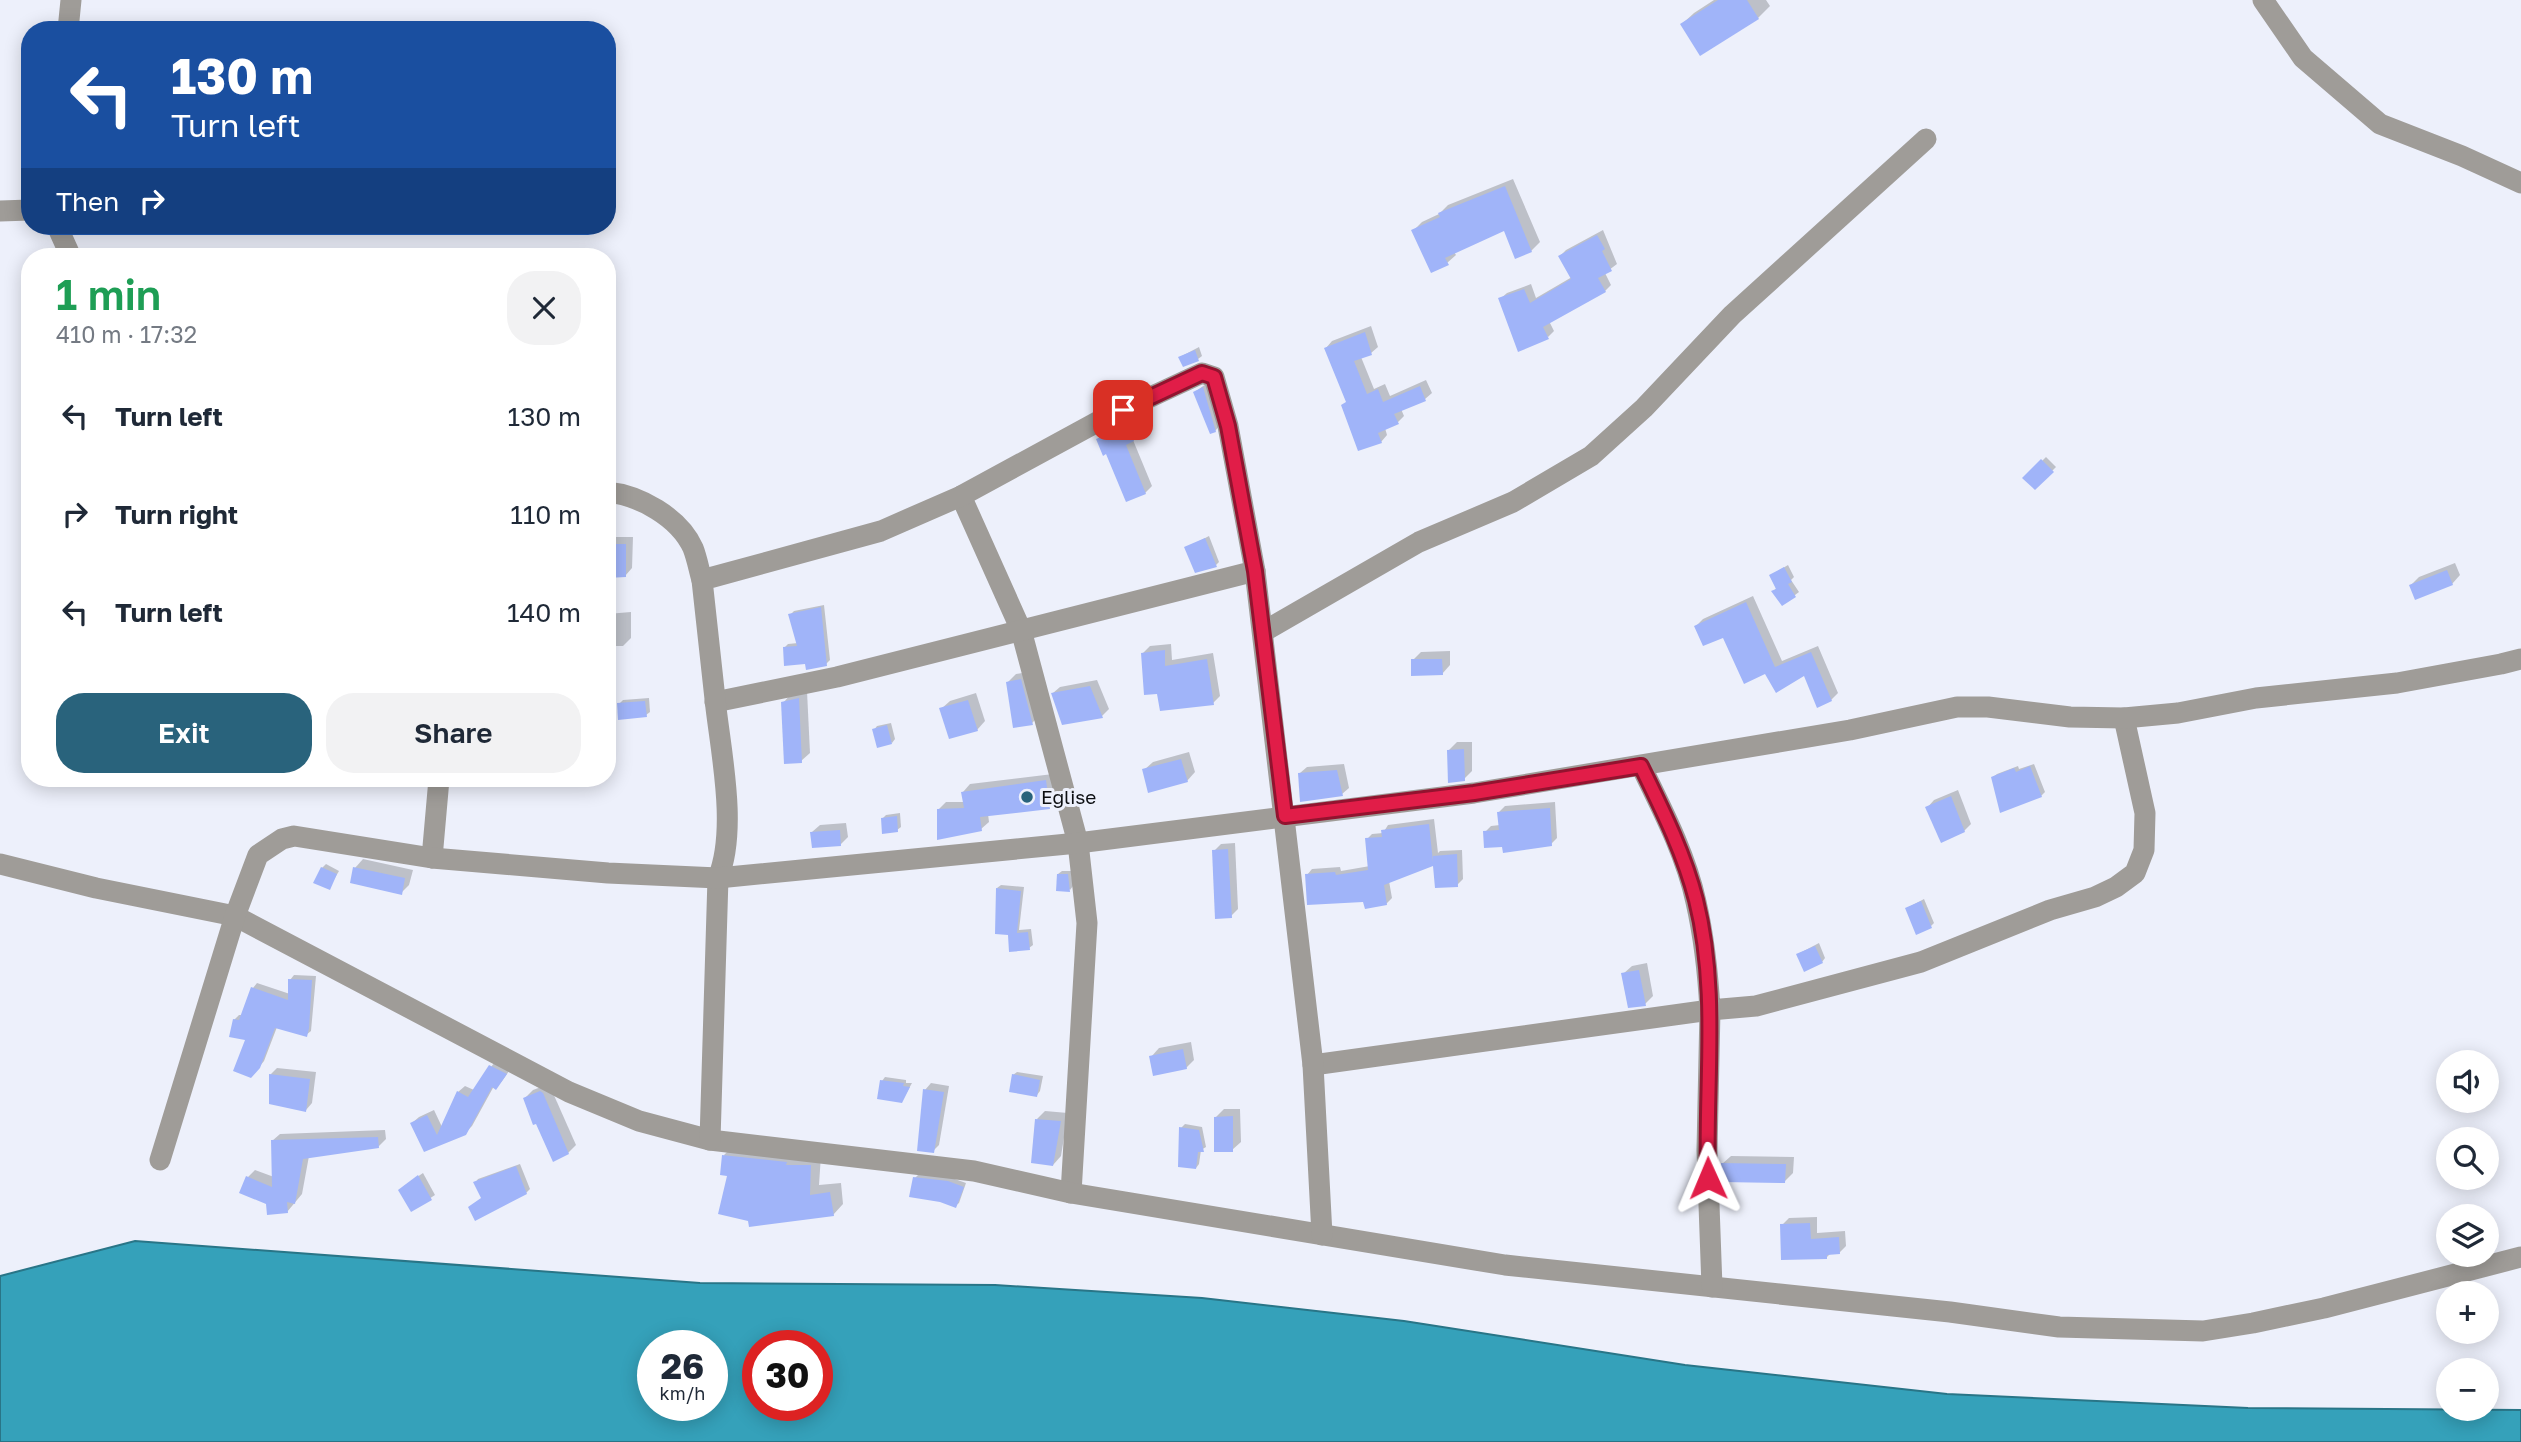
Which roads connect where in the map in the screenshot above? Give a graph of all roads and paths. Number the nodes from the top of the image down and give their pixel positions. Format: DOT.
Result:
graph roads {
  1 [pos="71,0"];
  2 [pos="2263,0"];
  3 [pos="69,21"];
  4 [pos="1926,139"];
  5 [pos="2521,183"];
  6 [pos="21,210"];
  7 [pos="0,211"];
  8 [pos="616,494"];
  9 [pos="961,496"];
  10 [pos="1255,571"];
  11 [pos="702,580"];
  12 [pos="1021,630"];
  13 [pos="1263,632"];
  14 [pos="2521,659"];
  15 [pos="715,702"];
  16 [pos="2124,718"];
  17 [pos="1641,766"];
  18 [pos="438,787"];
  19 [pos="1285,816"];
  20 [pos="1078,843"];
  21 [pos="432,859"];
  22 [pos="0,864"];
  23 [pos="718,878"];
  24 [pos="235,916"];
  25 [pos="1710,1010"];
  26 [pos="1312,1065"];
  27 [pos="709,1140"];
  28 [pos="160,1160"];
  29 [pos="1071,1193"];
  30 [pos="1322,1235"];
  31 [pos="2521,1257"];
  32 [pos="1712,1287"];
  1 -- 3 [label="street"];
  2 -- 5 [label="street"];
  4 -- 13 [label="street"];
  6 -- 7 [label="street"];
  8 -- 11 [label="street"];
  9 -- 10 [label="street"];
  9 -- 11 [label="street"];
  9 -- 12 [label="street"];
  10 -- 12 [label="street"];
  10 -- 13 [label="street"];
  11 -- 15 [label="street"];
  12 -- 15 [label="street"];
  12 -- 20 [label="street"];
  13 -- 19 [label="street"];
  14 -- 16 [label="street"];
  15 -- 23 [label="street"];
  16 -- 17 [label="street"];
  16 -- 25 [label="street"];
  17 -- 19 [label="street"];
  17 -- 25 [label="street"];
  18 -- 21 [label="street"];
  19 -- 20 [label="street"];
  19 -- 26 [label="street"];
  20 -- 23 [label="street"];
  20 -- 29 [label="street"];
  21 -- 23 [label="street"];
  21 -- 24 [label="street"];
  22 -- 24 [label="street"];
  23 -- 27 [label="street"];
  24 -- 27 [label="street"];
  24 -- 28 [label="street"];
  25 -- 26 [label="street"];
  25 -- 32 [label="street"];
  26 -- 30 [label="street"];
  27 -- 29 [label="street"];
  29 -- 30 [label="street"];
  30 -- 32 [label="street"];
  31 -- 32 [label="street"];
}
